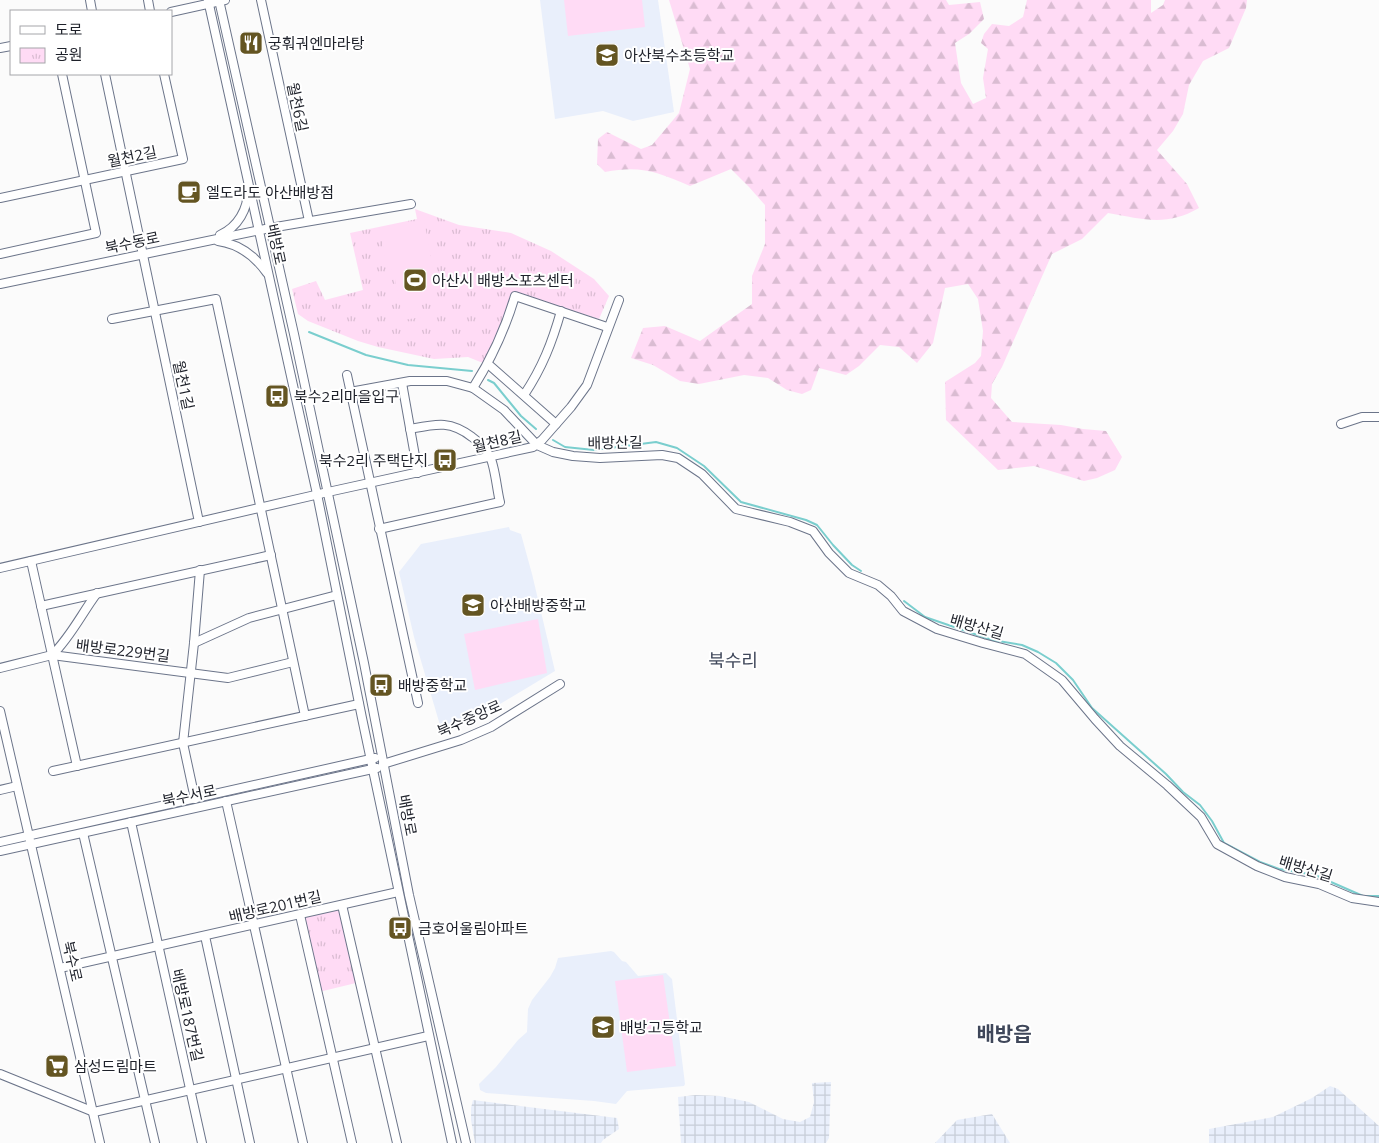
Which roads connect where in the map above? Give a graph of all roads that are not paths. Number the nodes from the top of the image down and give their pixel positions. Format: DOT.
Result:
graph roads {
  1 [pos="221,0"];
  2 [pos="261,0"];
  3 [pos="208,2"];
  4 [pos="172,12"];
  5 [pos="62,75"];
  6 [pos="105,75"];
  7 [pos="164,75"];
  8 [pos="126,171"];
  9 [pos="248,178"];
  10 [pos="85,180"];
  11 [pos="0,198"];
  12 [pos="411,204"];
  13 [pos="309,221"];
  14 [pos="270,228"];
  15 [pos="260,230"];
  16 [pos="211,240"];
  17 [pos="0,254"];
  18 [pos="143,254"];
  19 [pos="270,279"];
  20 [pos="0,284"];
  21 [pos="619,300"];
  22 [pos="155,311"];
  23 [pos="560,311"];
  24 [pos="112,320"];
  25 [pos="607,327"];
  26 [pos="488,364"];
  27 [pos="346,375"];
  28 [pos="402,383"];
  29 [pos="473,388"];
  30 [pos="350,392"];
  31 [pos="524,395"];
  32 [pos="1379,417"];
  33 [pos="556,424"];
  34 [pos="1341,424"];
  35 [pos="410,429"];
  36 [pos="536,445"];
  37 [pos="491,458"];
  38 [pos="418,472"];
  39 [pos="369,483"];
  40 [pos="328,492"];
  41 [pos="317,494"];
  42 [pos="261,507"];
  43 [pos="199,522"];
  44 [pos="379,529"];
  45 [pos="271,555"];
  46 [pos="31,561"];
  47 [pos="0,568"];
  48 [pos="200,570"];
  49 [pos="96,593"];
  50 [pos="337,595"];
  51 [pos="41,606"];
  52 [pos="282,608"];
  53 [pos="194,644"];
  54 [pos="52,655"];
  55 [pos="293,662"];
  56 [pos="0,668"];
  57 [pos="190,673"];
  58 [pos="560,684"];
  59 [pos="418,703"];
  60 [pos="359,704"];
  61 [pos="0,712"];
  62 [pos="305,716"];
  63 [pos="2,726"];
  64 [pos="183,743"];
  65 [pos="371,760"];
  66 [pos="383,762"];
  67 [pos="78,766"];
  68 [pos="373,768"];
  69 [pos="53,771"];
  70 [pos="17,786"];
  71 [pos="0,790"];
  72 [pos="195,799"];
  73 [pos="226,801"];
  74 [pos="131,822"];
  75 [pos="84,833"];
  76 [pos="29,836"];
  77 [pos="0,842"];
  78 [pos="31,844"];
  79 [pos="0,851"];
  80 [pos="398,892"];
  81 [pos="1379,902"];
  82 [pos="342,905"];
  83 [pos="300,914"];
  84 [pos="254,925"];
  85 [pos="205,936"];
  86 [pos="158,946"];
  87 [pos="112,957"];
  88 [pos="60,968"];
  89 [pos="428,1036"];
  90 [pos="375,1048"];
  91 [pos="332,1057"];
  92 [pos="286,1068"];
  93 [pos="0,1074"];
  94 [pos="236,1079"];
  95 [pos="190,1090"];
  96 [pos="145,1100"];
  97 [pos="94,1112"];
  98 [pos="100,1143"];
  99 [pos="154,1143"];
  100 [pos="202,1143"];
  101 [pos="250,1143"];
  102 [pos="303,1143"];
  103 [pos="352,1143"];
  104 [pos="396,1143"];
  105 [pos="452,1143"];
  106 [pos="466,1143"];
  1 -- 3 [label="street"];
  1 -- 14 [label="street, 배방로"];
  2 -- 13 [label="street, 월천6길"];
  3 -- 4 [label="street"];
  3 -- 9 [label="street, 배방로"];
  5 -- 10 [label="street"];
  6 -- 8 [label="street, 월천1길"];
  7 -- 8 [label="street, 월천2길"];
  8 -- 10 [label="street, 월천2길"];
  8 -- 18 [label="street, 월천1길"];
  9 -- 15 [label="street, 배방로"];
  9 -- 16 [label="street"];
  10 -- 11 [label="street, 월천2길"];
  10 -- 17 [label="street"];
  12 -- 13 [label="street, 북수동로"];
  13 -- 14 [label="street, 북수동로"];
  14 -- 15 [label="street, 북수동로"];
  14 -- 40 [label="street, 배방로"];
  15 -- 16 [label="street, 북수동로"];
  15 -- 19 [label="street, 배방로"];
  16 -- 18 [label="street, 북수동로"];
  16 -- 19 [label="street"];
  18 -- 20 [label="street, 북수동로"];
  18 -- 22 [label="street, 월천1길"];
  19 -- 41 [label="street, 배방로"];
  21 -- 25 [label="street, 월천8길"];
  22 -- 24 [label="street"];
  22 -- 42 [label="street"];
  22 -- 43 [label="street, 월천1길"];
  23 -- 25 [label="street"];
  23 -- 26 [label="street"];
  23 -- 31 [label="street"];
  25 -- 33 [label="street, 월천8길"];
  26 -- 29 [label="street"];
  26 -- 31 [label="street"];
  27 -- 30 [label="street"];
  28 -- 29 [label="street"];
  28 -- 30 [label="street"];
  28 -- 35 [label="street"];
  29 -- 36 [label="street"];
  30 -- 39 [label="street"];
  31 -- 33 [label="street"];
  32 -- 34 [label="street"];
  33 -- 36 [label="street, 월천8길"];
  35 -- 37 [label="street"];
  35 -- 38 [label="street"];
  36 -- 37 [label="street, 월천8길"];
  36 -- 81 [label="street, 배방산길"];
  37 -- 38 [label="street, 월천8길"];
  37 -- 44 [label="street"];
  38 -- 39 [label="street, 월천8길"];
  39 -- 40 [label="street, 월천8길"];
  39 -- 44 [label="street"];
  40 -- 41 [label="street"];
  40 -- 66 [label="street, 배방로"];
  41 -- 42 [label="street"];
  41 -- 50 [label="street, 배방로"];
  42 -- 43 [label="street"];
  42 -- 45 [label="street"];
  43 -- 46 [label="street"];
  44 -- 59 [label="street"];
  45 -- 48 [label="street"];
  45 -- 52 [label="street"];
  46 -- 47 [label="street"];
  46 -- 51 [label="street, 배방로229번길"];
  48 -- 49 [label="street"];
  48 -- 53 [label="street, 배방로229번길"];
  49 -- 51 [label="street"];
  49 -- 54 [label="street, 배방로229번길"];
  50 -- 52 [label="street"];
  50 -- 60 [label="street, 배방로"];
  51 -- 54 [label="street, 배방로229번길"];
  52 -- 53 [label="street"];
  52 -- 55 [label="street"];
  53 -- 57 [label="street, 배방로229번길"];
  54 -- 56 [label="street, 배방로229번길"];
  54 -- 57 [label="street, 배방로229번길"];
  54 -- 67 [label="street, 배방로229번길"];
  55 -- 57 [label="street, 배방로229번길"];
  55 -- 62 [label="street"];
  57 -- 64 [label="street, 배방로229번길"];
  58 -- 66 [label="street, 북수중앙로"];
  60 -- 62 [label="street"];
  60 -- 65 [label="street, 배방로"];
  61 -- 63 [label="street, 북수로"];
  62 -- 64 [label="street"];
  63 -- 70 [label="street, 북수로"];
  64 -- 67 [label="street"];
  64 -- 72 [label="street, 배방로229번길"];
  65 -- 66 [label="street, 북수서로"];
  65 -- 68 [label="street, 배방로"];
  65 -- 72 [label="street, 북수서로"];
  66 -- 68 [label="street, 북수서로"];
  66 -- 106 [label="street, 배방로"];
  67 -- 69 [label="street"];
  68 -- 73 [label="street, 북수서로"];
  68 -- 80 [label="street, 배방로"];
  70 -- 71 [label="street"];
  70 -- 76 [label="street, 북수로"];
  72 -- 76 [label="street, 북수서로"];
  73 -- 74 [label="street, 북수서로"];
  73 -- 84 [label="street"];
  74 -- 75 [label="street, 북수서로"];
  74 -- 86 [label="street"];
  75 -- 78 [label="street, 북수서로"];
  75 -- 87 [label="street"];
  76 -- 77 [label="street, 북수서로"];
  76 -- 78 [label="street, 북수로"];
  78 -- 79 [label="street, 북수서로"];
  78 -- 88 [label="street, 북수로"];
  80 -- 82 [label="street, 배방로201번길"];
  80 -- 89 [label="street, 배방로"];
  82 -- 83 [label="street, 배방로201번길"];
  82 -- 90 [label="street"];
  83 -- 84 [label="street, 배방로201번길"];
  83 -- 91 [label="street"];
  84 -- 85 [label="street, 배방로201번길"];
  84 -- 92 [label="street"];
  85 -- 86 [label="street, 배방로201번길"];
  85 -- 94 [label="street"];
  86 -- 87 [label="street, 배방로201번길"];
  86 -- 95 [label="street, 배방로187번길"];
  87 -- 88 [label="street, 배방로201번길"];
  87 -- 96 [label="street"];
  88 -- 97 [label="street, 북수로"];
  89 -- 90 [label="street"];
  89 -- 105 [label="street, 배방로"];
  90 -- 91 [label="street"];
  90 -- 104 [label="street"];
  91 -- 92 [label="street"];
  91 -- 103 [label="street"];
  92 -- 94 [label="street"];
  92 -- 102 [label="street"];
  93 -- 97 [label="street"];
  94 -- 95 [label="street"];
  94 -- 101 [label="street"];
  95 -- 96 [label="street"];
  95 -- 100 [label="street, 배방로187번길"];
  96 -- 97 [label="street"];
  96 -- 99 [label="street"];
  97 -- 98 [label="street, 북수로"];
}
